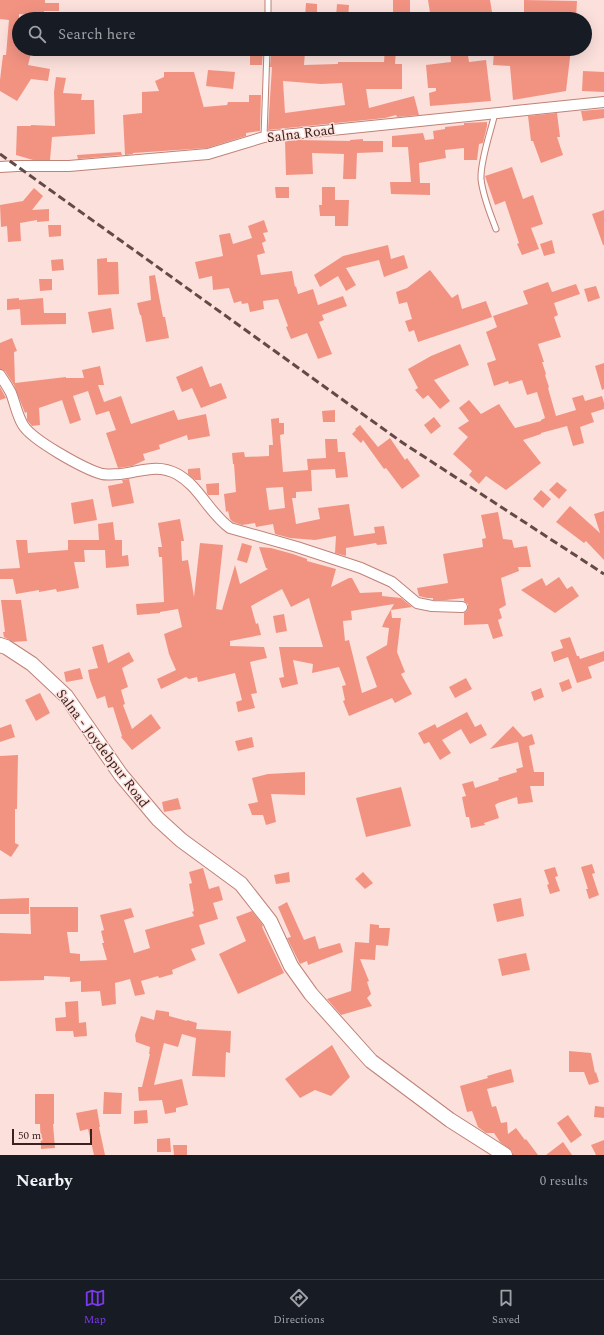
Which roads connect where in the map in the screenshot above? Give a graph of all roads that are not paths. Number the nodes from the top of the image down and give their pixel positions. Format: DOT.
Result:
graph roads {
  1 [pos="268,0"];
  2 [pos="268,12"];
  3 [pos="267,56"];
  4 [pos="604,102"];
  5 [pos="495,112"];
  6 [pos="264,137"];
  7 [pos="0,167"];
  8 [pos="496,229"];
  9 [pos="0,375"];
  10 [pos="462,607"];
  11 [pos="0,645"];
  12 [pos="505,1155"];
  1 -- 2 [label="lane"];
  3 -- 6 [label="lane"];
  4 -- 5 [label="street, Salna Road"];
  5 -- 6 [label="street, Salna Road"];
  5 -- 8 [label="lane"];
  6 -- 7 [label="street, Salna Road"];
  9 -- 10 [label="street"];
  11 -- 12 [label="main road, Salna - Joydebpur Road"];
}
